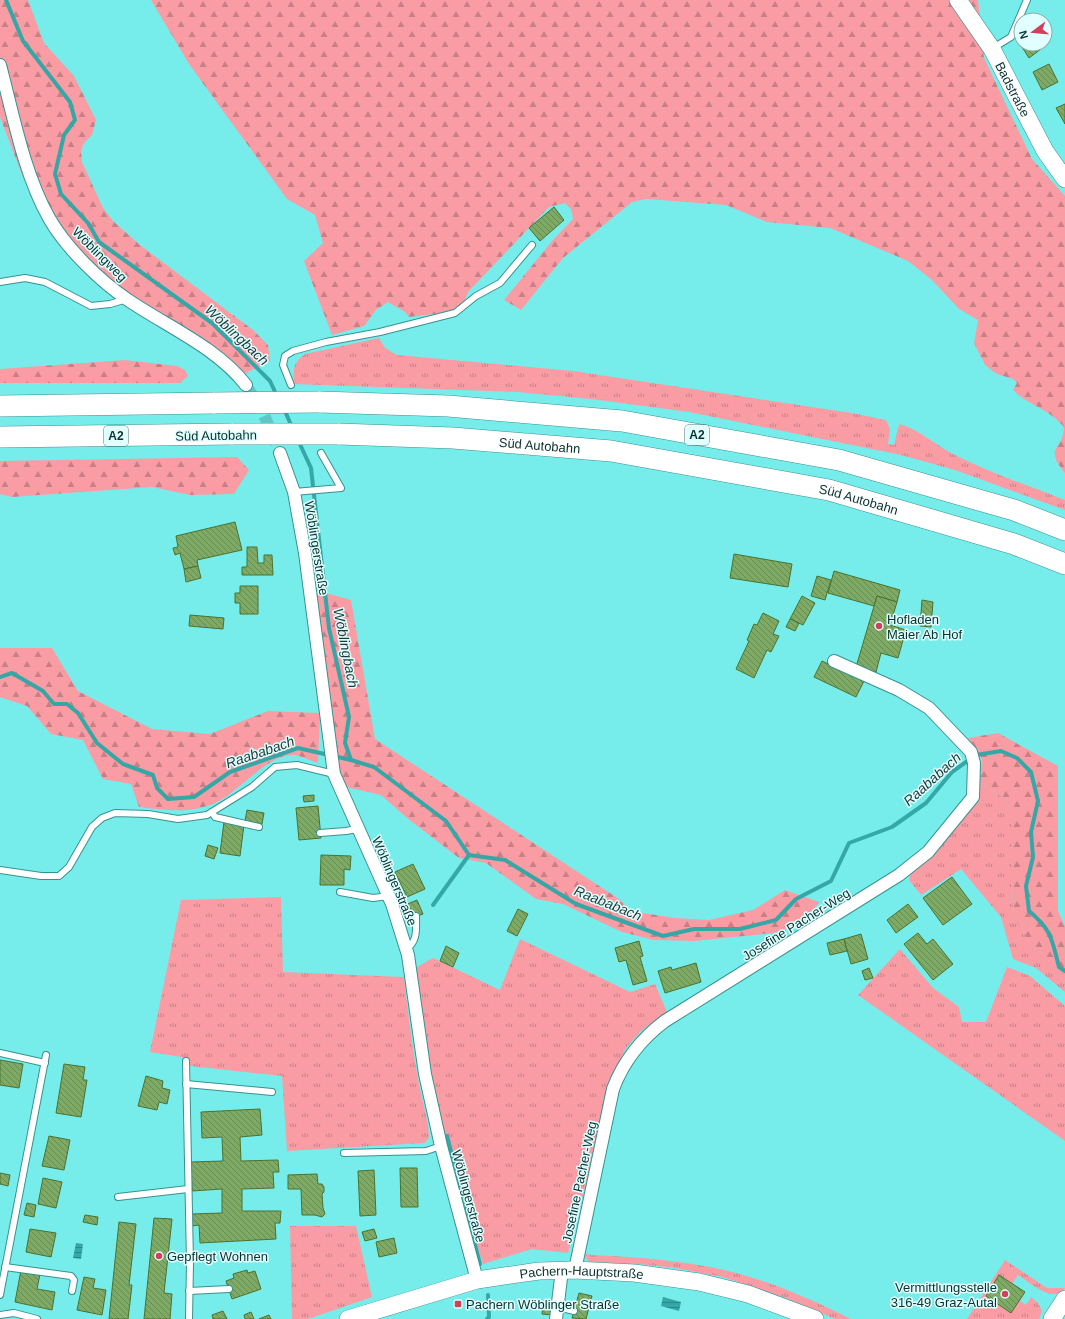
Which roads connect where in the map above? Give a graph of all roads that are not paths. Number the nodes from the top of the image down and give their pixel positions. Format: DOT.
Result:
graph roads {
  1 [pos="958,0"];
  2 [pos="1027,0"];
  3 [pos="992,48"];
  4 [pos="0,65"];
  5 [pos="1065,179"];
  6 [pos="532,245"];
  7 [pos="0,282"];
  8 [pos="127,299"];
  9 [pos="246,385"];
  10 [pos="291,385"];
  11 [pos="0,406"];
  12 [pos="0,437"];
  13 [pos="280,453"];
  14 [pos="321,453"];
  15 [pos="296,492"];
  16 [pos="1065,530"];
  17 [pos="1065,564"];
  18 [pos="834,661"];
  19 [pos="333,769"];
  20 [pos="212,812"];
  21 [pos="259,827"];
  22 [pos="357,828"];
  23 [pos="320,832"];
  24 [pos="0,870"];
  25 [pos="340,892"];
  26 [pos="388,896"];
  27 [pos="416,916"];
  28 [pos="406,949"];
  29 [pos="0,1053"];
  30 [pos="46,1055"];
  31 [pos="186,1061"];
  32 [pos="45,1063"];
  33 [pos="186,1084"];
  34 [pos="272,1092"];
  35 [pos="441,1146"];
  36 [pos="344,1153"];
  37 [pos="188,1189"];
  38 [pos="118,1197"];
  39 [pos="5,1267"];
  40 [pos="568,1270"];
  41 [pos="477,1280"];
  42 [pos="229,1289"];
  43 [pos="189,1290"];
  44 [pos="72,1291"];
  45 [pos="0,1295"];
  46 [pos="1065,1300"];
  47 [pos="574,1311"];
  48 [pos="557,1313"];
  49 [pos="0,1315"];
  50 [pos="375,1315"];
  51 [pos="37,1319"];
  52 [pos="189,1319"];
  53 [pos="348,1319"];
  54 [pos="815,1319"];
  55 [pos="1052,1319"];
  1 -- 3 [label="main road, Badstraße"];
  2 -- 3 [label="lane"];
  3 -- 5 [label="main road, Badstraße"];
  4 -- 8 [label="street, Wöblingweg"];
  6 -- 10 [label="lane"];
  7 -- 8 [label="lane"];
  8 -- 9 [label="street, Wöblingweg"];
  11 -- 16 [label="highway, A2, bridge"];
  12 -- 17 [label="highway, Süd Autobahn / A2, bridge"];
  13 -- 15 [label="street"];
  14 -- 15 [label="lane"];
  15 -- 19 [label="street, Wöblingerstraße"];
  18 -- 40 [label="street, Josefine Pacher-Weg"];
  19 -- 20 [label="lane"];
  19 -- 22 [label="street, Wöblingerstraße"];
  20 -- 21 [label="lane"];
  20 -- 24 [label="lane"];
  22 -- 23 [label="lane"];
  22 -- 26 [label="street, Wöblingerstraße"];
  25 -- 26 [label="lane"];
  26 -- 28 [label="street, Wöblingerstraße"];
  27 -- 28 [label="lane"];
  28 -- 35 [label="street, Wöblingerstraße"];
  29 -- 32 [label="lane"];
  30 -- 32 [label="lane"];
  31 -- 33 [label="lane"];
  32 -- 39 [label="lane"];
  33 -- 34 [label="lane"];
  33 -- 37 [label="lane"];
  35 -- 36 [label="lane"];
  35 -- 41 [label="street, Wöblingerstraße"];
  37 -- 38 [label="lane"];
  37 -- 43 [label="lane"];
  39 -- 44 [label="lane"];
  39 -- 45 [label="lane"];
  40 -- 41 [label="main road, Pachern-Hauptstraße"];
  40 -- 48 [label="street, Josefine Pacher-Weg"];
  40 -- 54 [label="main road, Pachern-Hauptstraße"];
  41 -- 50 [label="main road, Pachern-Hauptstraße"];
  42 -- 43 [label="lane"];
  43 -- 52 [label="lane"];
  46 -- 55 [label="main road"];
  47 -- 48 [label="lane"];
  49 -- 51 [label="lane"];
  50 -- 53 [label="main road, Pachern-Hauptstraße"];
}
